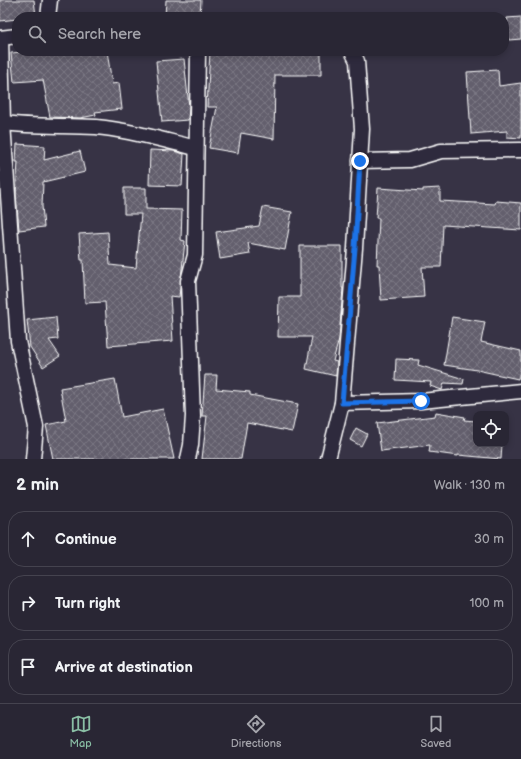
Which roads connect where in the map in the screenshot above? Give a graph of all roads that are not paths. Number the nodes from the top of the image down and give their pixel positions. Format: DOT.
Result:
graph roads {
  1 [pos="50,0"];
  2 [pos="49,12"];
  3 [pos="12,37"];
  4 [pos="1,38"];
  5 [pos="198,56"];
  6 [pos="354,56"];
  7 [pos="4,123"];
  8 [pos="196,148"];
  9 [pos="521,150"];
  10 [pos="360,161"];
  11 [pos="521,391"];
  12 [pos="342,403"];
  13 [pos="33,459"];
  14 [pos="188,459"];
  15 [pos="328,459"];
  1 -- 2 [label="street"];
  3 -- 4 [label="street"];
  4 -- 7 [label="street"];
  5 -- 8 [label="street"];
  6 -- 10 [label="street"];
  7 -- 8 [label="street"];
  7 -- 13 [label="street"];
  8 -- 14 [label="street"];
  9 -- 10 [label="street"];
  10 -- 12 [label="street"];
  11 -- 12 [label="street"];
  12 -- 15 [label="street"];
}
